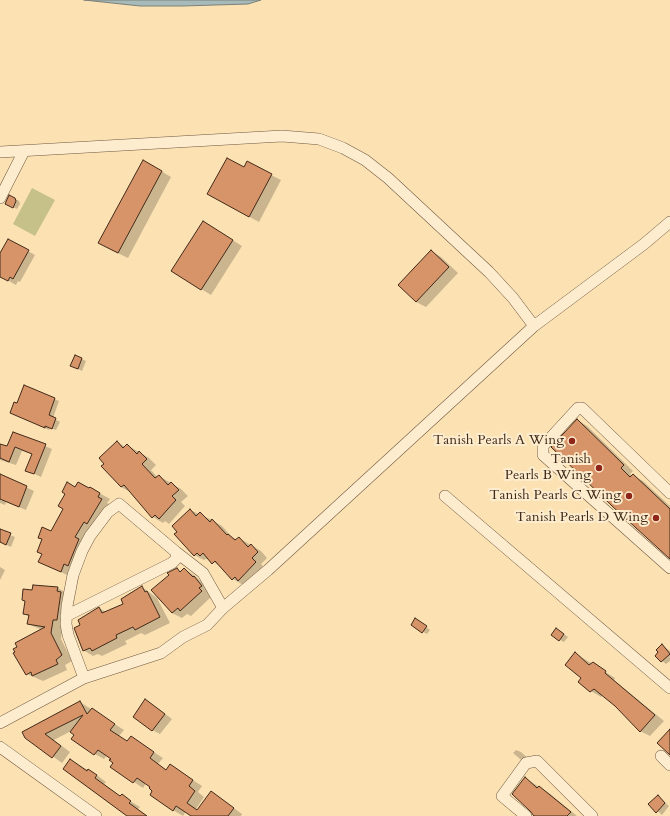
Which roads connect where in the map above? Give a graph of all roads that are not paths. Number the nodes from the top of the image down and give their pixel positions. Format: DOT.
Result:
graph roads {
  1 [pos="24,151"];
  2 [pos="0,152"];
  3 [pos="0,198"];
  4 [pos="670,222"];
  5 [pos="534,326"];
  6 [pos="670,493"];
  7 [pos="445,496"];
  8 [pos="176,552"];
  9 [pos="670,568"];
  10 [pos="223,608"];
  11 [pos="66,616"];
  12 [pos="84,678"];
  13 [pos="670,688"];
  14 [pos="0,723"];
  15 [pos="0,747"];
  16 [pos="661,756"];
  17 [pos="670,765"];
  18 [pos="96,816"];
  19 [pos="526,816"];
  20 [pos="592,816"];
  1 -- 2 [label="street"];
  1 -- 3 [label="street"];
  1 -- 5 [label="street"];
  4 -- 5 [label="street"];
  5 -- 10 [label="street"];
  6 -- 9 [label="street"];
  7 -- 13 [label="street"];
  8 -- 10 [label="street"];
  8 -- 11 [label="street"];
  8 -- 11 [label="street"];
  10 -- 12 [label="street"];
  11 -- 12 [label="street"];
  12 -- 14 [label="street"];
  15 -- 18 [label="street"];
  16 -- 17 [label="street"];
  19 -- 20 [label="street"];
}
